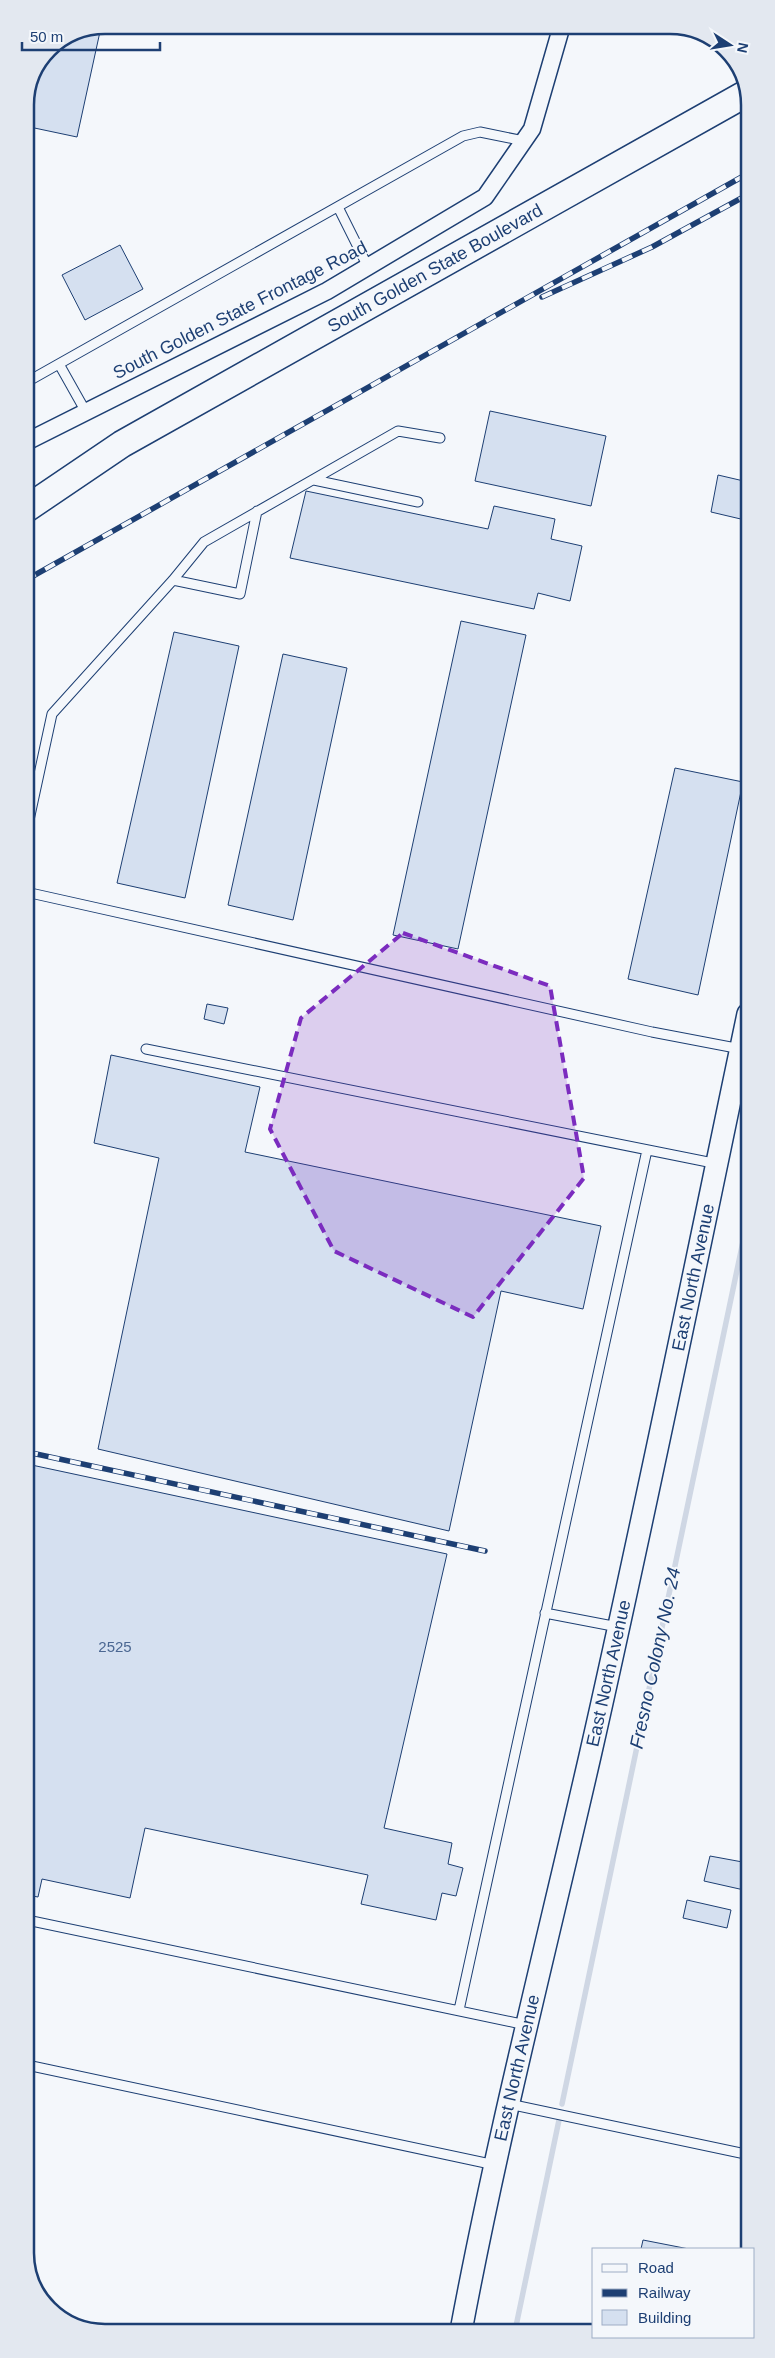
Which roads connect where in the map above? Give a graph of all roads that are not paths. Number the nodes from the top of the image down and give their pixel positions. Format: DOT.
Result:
graph roads {
  1 [pos="559,34"];
  2 [pos="741,96"];
  3 [pos="524,141"];
  4 [pos="338,207"];
  5 [pos="368,267"];
  6 [pos="59,364"];
  7 [pos="34,378"];
  8 [pos="86,412"];
  9 [pos="34,438"];
  10 [pos="440,438"];
  11 [pos="122,444"];
  12 [pos="314,480"];
  13 [pos="34,482"];
  14 [pos="418,502"];
  15 [pos="34,504"];
  16 [pos="257,511"];
  17 [pos="174,580"];
  18 [pos="34,797"];
  19 [pos="34,894"];
  20 [pos="741,1048"];
  21 [pos="146,1049"];
  22 [pos="741,1066"];
  23 [pos="647,1150"];
  24 [pos="718,1164"];
  25 [pos="545,1614"];
  26 [pos="618,1627"];
  27 [pos="34,1921"];
  28 [pos="459,2010"];
  29 [pos="527,2024"];
  30 [pos="34,2066"];
  31 [pos="508,2104"];
  32 [pos="741,2153"];
  33 [pos="495,2165"];
  34 [pos="462,2324"];
  1 -- 3 [label="street, South Golden State Frontage Road"];
  2 -- 11 [label="main road, South Golden State Boulevard"];
  3 -- 4 [label="lane"];
  3 -- 5 [label="street, South Golden State Frontage Road"];
  4 -- 5 [label="lane"];
  4 -- 6 [label="lane"];
  5 -- 8 [label="street, South Golden State Frontage Road"];
  6 -- 7 [label="lane"];
  6 -- 8 [label="lane"];
  8 -- 9 [label="street, South Golden State Frontage Road"];
  10 -- 12 [label="lane"];
  11 -- 13 [label="main road, South Golden State Boulevard"];
  11 -- 15 [label="main road, South Golden State Boulevard"];
  12 -- 14 [label="lane"];
  12 -- 16 [label="lane"];
  16 -- 17 [label="lane"];
  16 -- 17 [label="lane"];
  17 -- 18 [label="lane"];
  19 -- 20 [label="lane"];
  21 -- 23 [label="lane"];
  22 -- 24 [label="street, East North Avenue"];
  23 -- 24 [label="lane"];
  23 -- 25 [label="lane"];
  24 -- 26 [label="street, East North Avenue"];
  25 -- 26 [label="lane"];
  25 -- 28 [label="lane"];
  26 -- 29 [label="street, East North Avenue"];
  27 -- 28 [label="lane"];
  28 -- 29 [label="lane"];
  29 -- 31 [label="street, East North Avenue"];
  30 -- 33 [label="lane"];
  31 -- 32 [label="lane"];
  31 -- 33 [label="street, East North Avenue"];
  33 -- 34 [label="street, East North Avenue"];
}
